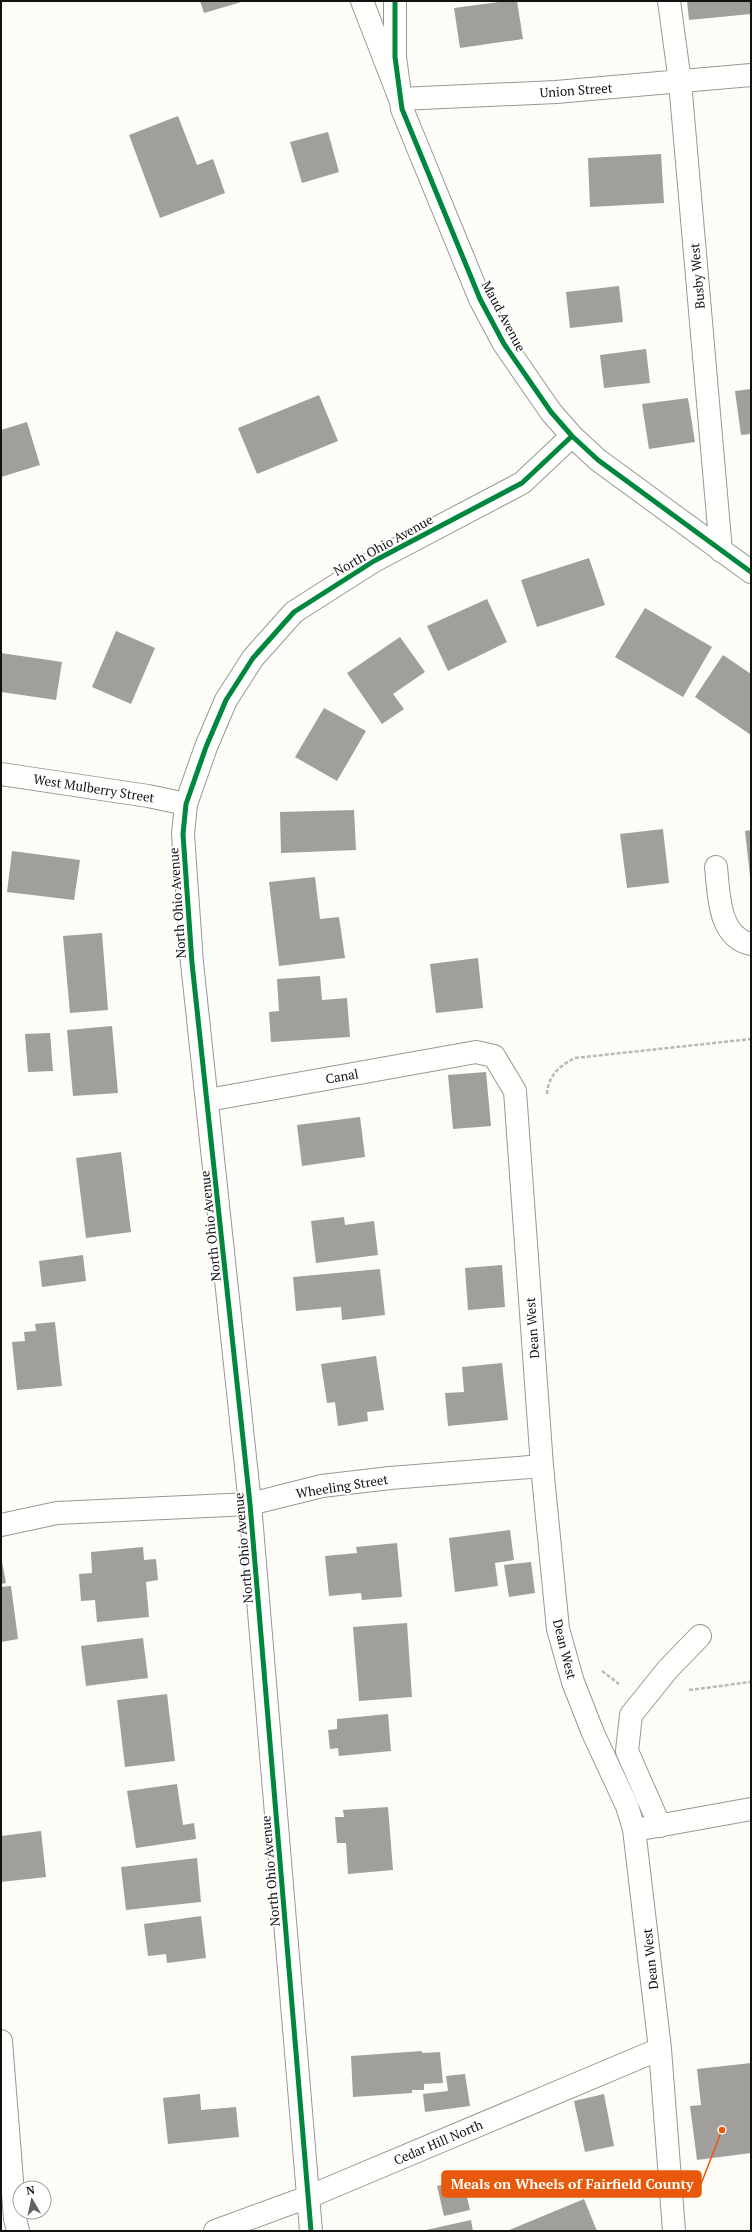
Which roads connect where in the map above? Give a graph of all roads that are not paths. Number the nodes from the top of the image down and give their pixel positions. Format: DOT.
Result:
graph roads {
  1 [pos="362,1"];
  2 [pos="395,1"];
  3 [pos="670,1"];
  4 [pos="751,75"];
  5 [pos="680,82"];
  6 [pos="400,99"];
  7 [pos="572,436"];
  8 [pos="722,551"];
  9 [pos="751,572"];
  10 [pos="1,774"];
  11 [pos="186,804"];
  12 [pos="716,867"];
  13 [pos="751,944"];
  14 [pos="476,1052"];
  15 [pos="208,1100"];
  16 [pos="542,1466"];
  17 [pos="250,1504"];
  18 [pos="1,1525"];
  19 [pos="700,1636"];
  20 [pos="751,1810"];
  21 [pos="660,1826"];
  22 [pos="634,1829"];
  23 [pos="1,2041"];
  24 [pos="660,2049"];
  25 [pos="308,2197"];
  26 [pos="18,2231"];
  27 [pos="215,2231"];
  28 [pos="311,2231"];
  29 [pos="674,2231"];
  1 -- 6 [label="street"];
  2 -- 6 [label="street, Maud Avenue"];
  3 -- 5 [label="street, Busby West"];
  4 -- 5 [label="street, Union Street"];
  5 -- 6 [label="street, Union Street"];
  5 -- 8 [label="street, Busby West"];
  6 -- 7 [label="street, Maud Avenue"];
  7 -- 8 [label="street, Maud Avenue"];
  7 -- 11 [label="street, North Ohio Avenue"];
  8 -- 9 [label="street, Maud Avenue"];
  10 -- 11 [label="street, West Mulberry Street"];
  11 -- 15 [label="street, North Ohio Avenue"];
  12 -- 13 [label="street"];
  14 -- 15 [label="street, Canal"];
  14 -- 16 [label="street, Dean West"];
  15 -- 17 [label="street, North Ohio Avenue"];
  16 -- 17 [label="street, Wheeling Street"];
  16 -- 22 [label="street, Dean West"];
  17 -- 18 [label="street, Wheeling Street"];
  17 -- 25 [label="street, North Ohio Avenue"];
  19 -- 21 [label="street"];
  20 -- 21 [label="street"];
  21 -- 22 [label="street"];
  22 -- 24 [label="street, Dean West"];
  23 -- 26 [label="street"];
  24 -- 25 [label="street, Cedar Hill North"];
  24 -- 29 [label="street, Dean West"];
  25 -- 27 [label="street, Cedar Hill North"];
  25 -- 28 [label="street, North Ohio Avenue"];
}
